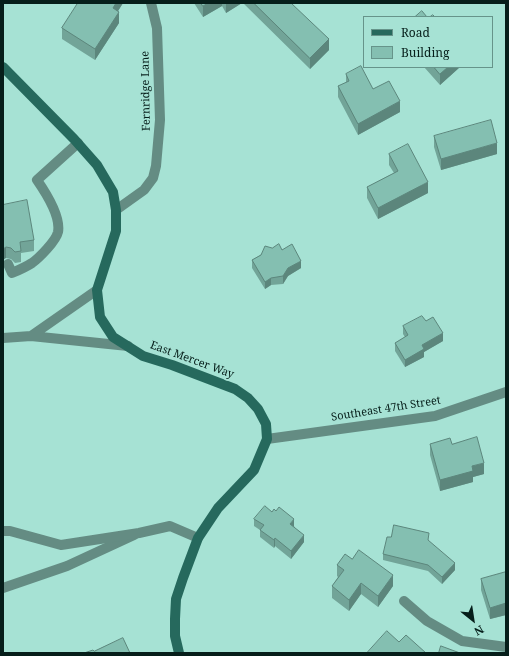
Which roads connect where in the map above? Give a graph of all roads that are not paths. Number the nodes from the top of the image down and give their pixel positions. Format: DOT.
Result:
graph roads {
  1 [pos="151,3"];
  2 [pos="4,68"];
  3 [pos="78,143"];
  4 [pos="116,210"];
  5 [pos="8,264"];
  6 [pos="97,290"];
  7 [pos="31,336"];
  8 [pos="3,338"];
  9 [pos="128,346"];
  10 [pos="506,392"];
  11 [pos="267,439"];
  12 [pos="3,531"];
  13 [pos="139,533"];
  14 [pos="198,538"];
  15 [pos="3,588"];
  16 [pos="404,601"];
  17 [pos="506,647"];
  18 [pos="179,653"];
  1 -- 4 [label="street, Fernridge Lane"];
  2 -- 3 [label="street, East Mercer Way"];
  3 -- 4 [label="street, East Mercer Way"];
  3 -- 5 [label="street"];
  4 -- 6 [label="street, East Mercer Way"];
  6 -- 7 [label="street"];
  6 -- 9 [label="street, East Mercer Way"];
  7 -- 8 [label="street"];
  7 -- 9 [label="street"];
  9 -- 11 [label="street, East Mercer Way"];
  10 -- 11 [label="street, Southeast 47th Street"];
  11 -- 14 [label="street"];
  12 -- 13 [label="street"];
  13 -- 14 [label="street"];
  13 -- 15 [label="street"];
  14 -- 18 [label="street"];
  16 -- 17 [label="street"];
}
